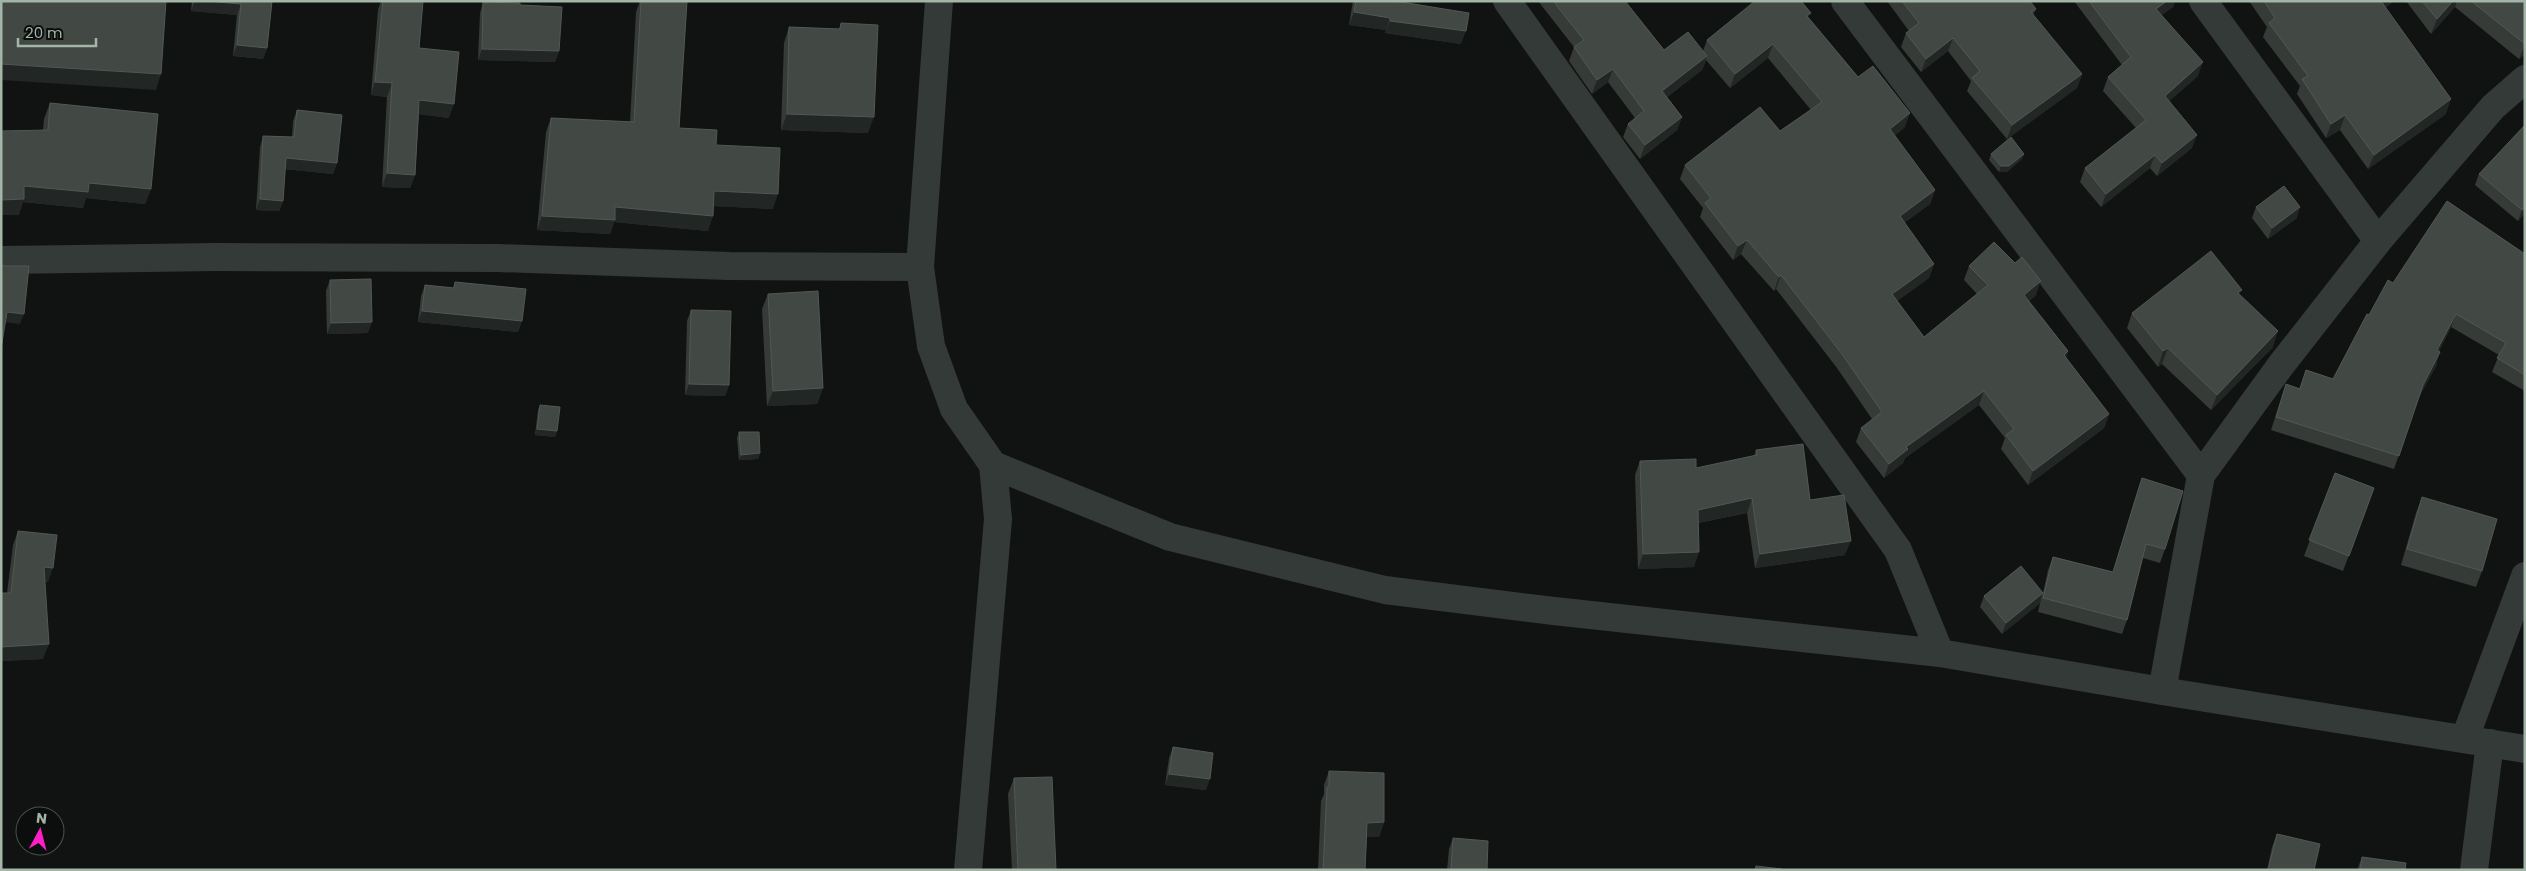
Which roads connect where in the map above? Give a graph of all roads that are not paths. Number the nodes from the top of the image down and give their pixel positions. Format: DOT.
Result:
graph roads {
  1 [pos="938,1"];
  2 [pos="1507,1"];
  3 [pos="1845,1"];
  4 [pos="2203,1"];
  5 [pos="2525,79"];
  6 [pos="2378,241"];
  7 [pos="1,260"];
  8 [pos="920,267"];
  9 [pos="994,464"];
  10 [pos="2201,475"];
  11 [pos="2525,576"];
  12 [pos="1940,653"];
  13 [pos="2162,691"];
  14 [pos="2477,741"];
  15 [pos="2525,749"];
  16 [pos="968,870"];
  17 [pos="2474,870"];
  1 -- 8 [label="street"];
  2 -- 12 [label="street"];
  3 -- 10 [label="street"];
  4 -- 6 [label="street"];
  5 -- 6 [label="street"];
  6 -- 10 [label="street"];
  7 -- 8 [label="street"];
  8 -- 9 [label="street"];
  9 -- 12 [label="street"];
  9 -- 16 [label="street"];
  10 -- 13 [label="street"];
  11 -- 14 [label="street"];
  12 -- 13 [label="street"];
  13 -- 14 [label="street"];
  14 -- 15 [label="street"];
  14 -- 17 [label="street"];
}
